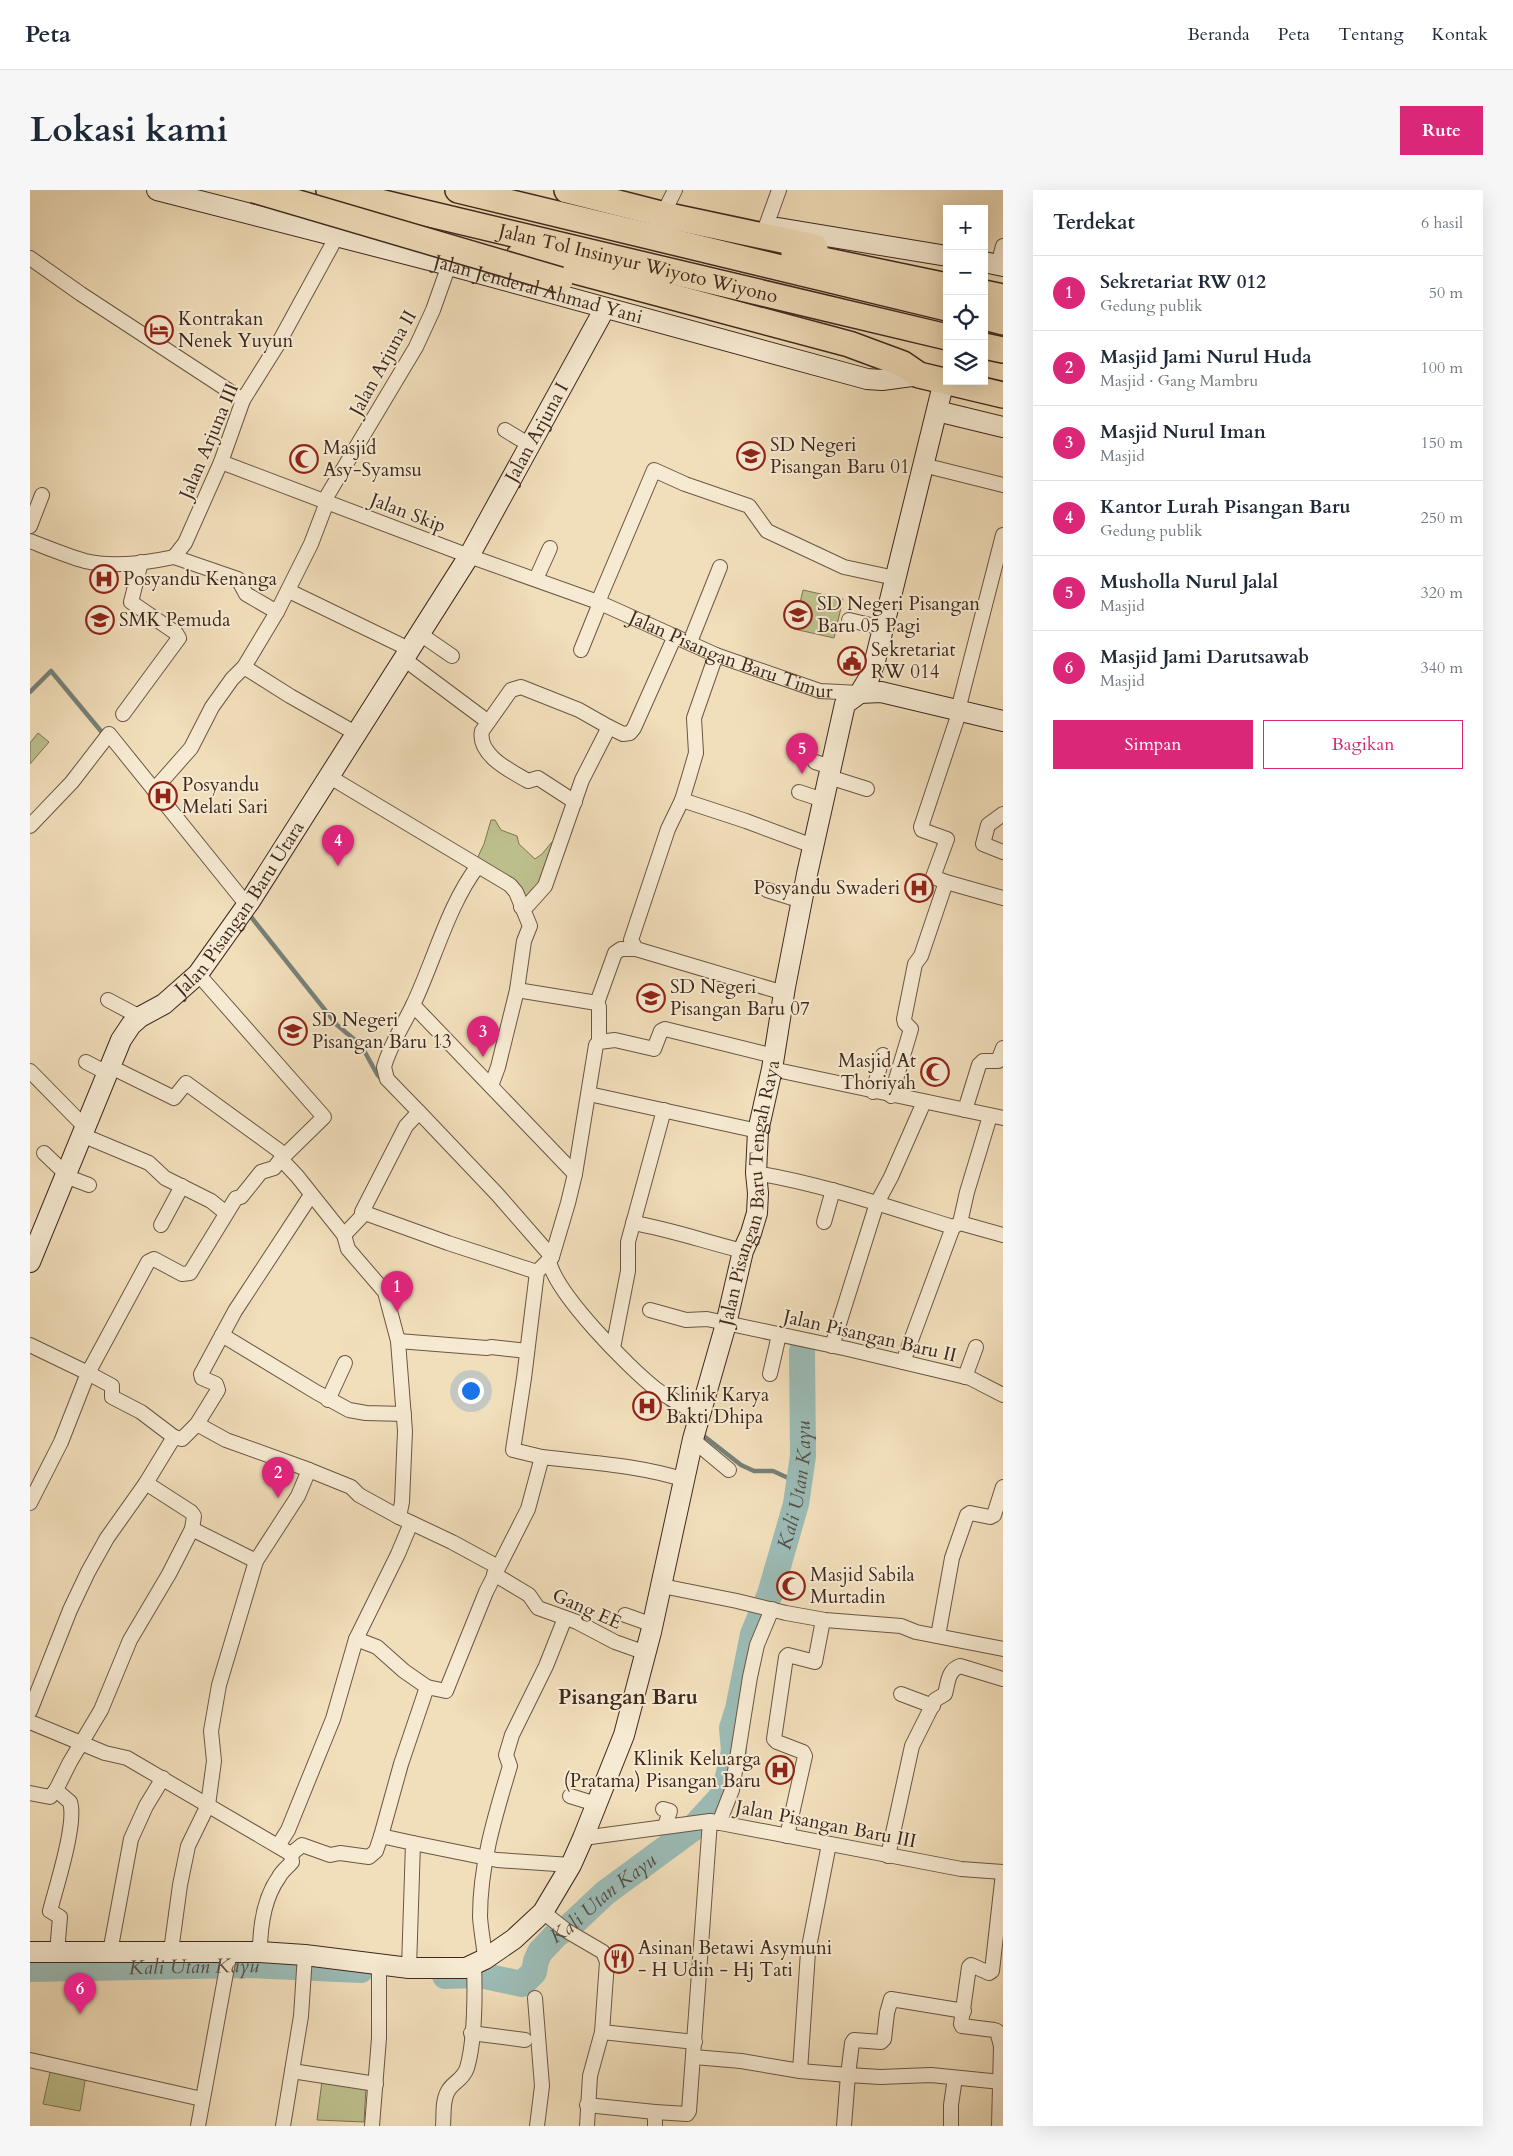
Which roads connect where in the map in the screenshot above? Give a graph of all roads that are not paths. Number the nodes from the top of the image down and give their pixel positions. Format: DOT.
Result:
graph roads {
  1 [pos="157,190"];
  2 [pos="247,190"];
  3 [pos="254,190"];
  4 [pos="329,190"];
  5 [pos="458,190"];
  6 [pos="506,190"];
  7 [pos="567,190"];
  8 [pos="600,190"];
  9 [pos="779,190"];
  10 [pos="671,198"];
  11 [pos="766,226"];
  12 [pos="337,236"];
  13 [pos="943,255"];
  14 [pos="30,258"];
  15 [pos="449,265"];
  16 [pos="943,269"];
  17 [pos="943,285"];
  18 [pos="988,294"];
  19 [pos="1003,297"];
  20 [pos="943,307"];
  21 [pos="605,308"];
  22 [pos="988,318"];
  23 [pos="1003,322"];
  24 [pos="943,336"];
  25 [pos="988,347"];
  26 [pos="1003,350"];
  27 [pos="919,375"];
  28 [pos="943,381"];
  29 [pos="943,385"];
  30 [pos="962,385"];
  31 [pos="1003,394"];
  32 [pos="243,400"];
  33 [pos="937,410"];
  34 [pos="1003,427"];
  35 [pos="505,430"];
  36 [pos="530,445"];
  37 [pos="221,462"];
  38 [pos="923,465"];
  39 [pos="1003,485"];
  40 [pos="42,495"];
  41 [pos="326,501"];
  42 [pos="30,526"];
  43 [pos="1003,535"];
  44 [pos="30,541"];
  45 [pos="550,548"];
  46 [pos="469,556"];
  47 [pos="174,557"];
  48 [pos="141,562"];
  49 [pos="720,567"];
  50 [pos="895,578"];
  51 [pos="536,579"];
  52 [pos="289,590"];
  53 [pos="599,603"];
  54 [pos="278,612"];
  55 [pos="849,620"];
  56 [pos="883,628"];
  57 [pos="675,636"];
  58 [pos="690,642"];
  59 [pos="412,648"];
  60 [pos="581,650"];
  61 [pos="716,655"];
  62 [pos="452,656"];
  63 [pos="244,667"];
  64 [pos="860,693"];
  65 [pos="959,710"];
  66 [pos="123,714"];
  67 [pos="488,721"];
  68 [pos="1003,721"];
  69 [pos="609,727"];
  70 [pos="357,734"];
  71 [pos="825,769"];
  72 [pos="330,777"];
  73 [pos="867,788"];
  74 [pos="154,790"];
  75 [pos="799,792"];
  76 [pos="682,800"];
  77 [pos="823,800"];
  78 [pos="575,802"];
  79 [pos="1003,814"];
  80 [pos="30,826"];
  81 [pos="813,846"];
  82 [pos="1003,852"];
  83 [pos="478,866"];
  84 [pos="946,882"];
  85 [pos="767,890"];
  86 [pos="1003,898"];
  87 [pos="802,901"];
  88 [pos="521,907"];
  89 [pos="244,910"];
  90 [pos="636,949"];
  91 [pos="198,974"];
  92 [pos="516,990"];
  93 [pos="784,993"];
  94 [pos="108,1000"];
  95 [pos="597,1002"];
  96 [pos="413,1005"];
  97 [pos="140,1017"];
  98 [pos="599,1042"];
  99 [pos="1003,1050"];
  100 [pos="883,1055"];
  101 [pos="86,1062"];
  102 [pos="773,1062"];
  103 [pos="108,1069"];
  104 [pos="30,1072"];
  105 [pos="491,1086"];
  106 [pos="873,1092"];
  107 [pos="589,1094"];
  108 [pos="891,1096"];
  109 [pos="924,1102"];
  110 [pos="664,1110"];
  111 [pos="965,1110"];
  112 [pos="418,1114"];
  113 [pos="997,1117"];
  114 [pos="84,1131"];
  115 [pos="758,1131"];
  116 [pos="44,1153"];
  117 [pos="283,1157"];
  118 [pos="756,1173"];
  119 [pos="575,1174"];
  120 [pos="66,1175"];
  121 [pos="89,1185"];
  122 [pos="182,1186"];
  123 [pos="833,1190"];
  124 [pos="311,1195"];
  125 [pos="878,1203"];
  126 [pos="226,1213"];
  127 [pos="364,1214"];
  128 [pos="824,1222"];
  129 [pos="633,1223"];
  130 [pos="161,1225"];
  131 [pos="956,1225"];
  132 [pos="344,1235"];
  133 [pos="1003,1235"];
  134 [pos="743,1251"];
  135 [pos="30,1262"];
  136 [pos="545,1264"];
  137 [pos="650,1310"];
  138 [pos="726,1324"];
  139 [pos="779,1334"];
  140 [pos="222,1335"];
  141 [pos="398,1341"];
  142 [pos="30,1345"];
  143 [pos="832,1346"];
  144 [pos="976,1347"];
  145 [pos="613,1348"];
  146 [pos="527,1351"];
  147 [pos="903,1362"];
  148 [pos="345,1363"];
  149 [pos="88,1373"];
  150 [pos="770,1374"];
  151 [pos="964,1377"];
  152 [pos="1003,1396"];
  153 [pos="328,1400"];
  154 [pos="404,1414"];
  155 [pos="197,1424"];
  156 [pos="696,1429"];
  157 [pos="174,1437"];
  158 [pos="542,1457"];
  159 [pos="309,1470"];
  160 [pos="729,1470"];
  161 [pos="685,1480"];
  162 [pos="146,1483"];
  163 [pos="1003,1487"];
  164 [pos="30,1503"];
  165 [pos="398,1517"];
  166 [pos="411,1524"];
  167 [pos="192,1529"];
  168 [pos="256,1561"];
  169 [pos="496,1570"];
  170 [pos="662,1586"];
  171 [pos="767,1608"];
  172 [pos="625,1615"];
  173 [pos="565,1618"];
  174 [pos="823,1620"];
  175 [pos="653,1625"];
  176 [pos="938,1636"];
  177 [pos="356,1639"];
  178 [pos="1003,1649"];
  179 [pos="646,1653"];
  180 [pos="1003,1679"];
  181 [pos="427,1687"];
  182 [pos="901,1694"];
  183 [pos="933,1706"];
  184 [pos="30,1711"];
  185 [pos="30,1722"];
  186 [pos="83,1743"];
  187 [pos="163,1778"];
  188 [pos="56,1790"];
  189 [pos="30,1793"];
  190 [pos="570,1796"];
  191 [pos="208,1804"];
  192 [pos="596,1804"];
  193 [pos="663,1809"];
  194 [pos="708,1821"];
  195 [pos="665,1826"];
  196 [pos="381,1836"];
  197 [pos="787,1836"];
  198 [pos="583,1838"];
  199 [pos="413,1843"];
  200 [pos="829,1844"];
  201 [pos="278,1846"];
  202 [pos="291,1854"];
  203 [pos="888,1856"];
  204 [pos="485,1858"];
  205 [pos="571,1864"];
  206 [pos="1003,1872"];
  207 [pos="544,1912"];
  208 [pos="171,1951"];
  209 [pos="30,1952"];
  210 [pos="57,1952"];
  211 [pos="110,1952"];
  212 [pos="260,1952"];
  213 [pos="228,1960"];
  214 [pos="305,1962"];
  215 [pos="408,1968"];
  216 [pos="477,1968"];
  217 [pos="379,1969"];
  218 [pos="535,1998"];
  219 [pos="964,2011"];
  220 [pos="602,2032"];
  221 [pos="471,2033"];
  222 [pos="525,2040"];
  223 [pos="695,2042"];
  224 [pos="1002,2046"];
  225 [pos="694,2058"];
  226 [pos="30,2060"];
  227 [pos="292,2071"];
  228 [pos="800,2071"];
  229 [pos="848,2075"];
  230 [pos="955,2078"];
  231 [pos="1001,2082"];
  232 [pos="376,2084"];
  233 [pos="202,2099"];
  234 [pos="587,2105"];
  235 [pos="655,2119"];
  236 [pos="198,2126"];
  237 [pos="283,2126"];
  238 [pos="372,2126"];
  239 [pos="443,2126"];
  240 [pos="537,2126"];
  241 [pos="587,2126"];
  242 [pos="844,2126"];
  243 [pos="951,2126"];
  244 [pos="998,2126"];
  1 -- 12 [label="street, Jalan Jenderal Ahmad Yani"];
  2 -- 27 [label="highway, Jalan Jenderal Ahmad Yani"];
  3 -- 27 [label="highway, bridge"];
  4 -- 24 [label="highway, Jalan Tol Insinyur Wiyoto Wiyono"];
  5 -- 20 [label="highway, Jalan Tol Insinyur Wiyoto Wiyono"];
  6 -- 17 [label="highway"];
  7 -- 16 [label="highway"];
  8 -- 10 [label="street"];
  9 -- 11 [label="street"];
  10 -- 11 [label="street"];
  11 -- 13 [label="street"];
  12 -- 15 [label="street, Jalan Jenderal Ahmad Yani"];
  12 -- 32 [label="street, Jalan Arjuna III"];
  14 -- 32 [label="street"];
  15 -- 21 [label="street, Jalan Jenderal Ahmad Yani"];
  15 -- 41 [label="street, Jalan Arjuna II"];
  18 -- 19 [label="highway"];
  21 -- 27 [label="street, Jalan Jenderal Ahmad Yani"];
  21 -- 36 [label="street, Jalan Arjuna I"];
  22 -- 23 [label="highway"];
  25 -- 26 [label="highway"];
  27 -- 28 [label="highway, Jalan Jenderal Ahmad Yani"];
  29 -- 33 [label="street, Jalan Pisangan Baru Tengah Raya"];
  30 -- 31 [label="highway, Jalan Jenderal Ahmad Yani"];
  32 -- 37 [label="street, Jalan Arjuna III"];
  33 -- 34 [label="street"];
  33 -- 38 [label="street, Jalan Pisangan Baru Tengah Raya"];
  35 -- 36 [label="street"];
  36 -- 46 [label="street, Jalan Arjuna I"];
  37 -- 41 [label="street, Jalan Skip"];
  37 -- 47 [label="street, Jalan Arjuna III"];
  38 -- 39 [label="street"];
  38 -- 50 [label="street, Jalan Pisangan Baru Tengah Raya"];
  40 -- 42 [label="street"];
  41 -- 46 [label="street, Jalan Skip"];
  41 -- 52 [label="street, Jalan Arjuna II"];
  43 -- 65 [label="street"];
  44 -- 48 [label="street"];
  45 -- 51 [label="street"];
  46 -- 51 [label="street, Jalan Pisangan Baru Timur"];
  46 -- 59 [label="street, Jalan Pisangan Baru Utara"];
  47 -- 48 [label="street"];
  47 -- 54 [label="street"];
  48 -- 66 [label="street"];
  49 -- 58 [label="street"];
  50 -- 53 [label="street"];
  50 -- 56 [label="street, Jalan Pisangan Baru Tengah Raya"];
  51 -- 53 [label="street, Jalan Pisangan Baru Timur"];
  52 -- 54 [label="street, Jalan Arjuna II"];
  52 -- 59 [label="street"];
  53 -- 57 [label="street, Jalan Pisangan Baru Timur"];
  53 -- 60 [label="street"];
  54 -- 63 [label="street, Jalan Arjuna II"];
  55 -- 56 [label="street"];
  56 -- 64 [label="street, Jalan Pisangan Baru Tengah Raya"];
  57 -- 58 [label="street, Jalan Pisangan Baru Timur"];
  57 -- 69 [label="street"];
  58 -- 61 [label="street, Jalan Pisangan Baru Timur"];
  59 -- 62 [label="street"];
  59 -- 67 [label="street"];
  59 -- 70 [label="street, Jalan Pisangan Baru Utara"];
  61 -- 64 [label="street, Jalan Pisangan Baru Timur"];
  61 -- 76 [label="street"];
  63 -- 70 [label="street"];
  63 -- 74 [label="street, Jalan Arjuna II"];
  64 -- 65 [label="street, Jalan Pisangan Baru Timur"];
  64 -- 71 [label="street, Jalan Pisangan Baru Tengah Raya"];
  65 -- 68 [label="street, Jalan Pisangan Baru Timur"];
  65 -- 84 [label="street"];
  67 -- 69 [label="street"];
  67 -- 78 [label="street"];
  69 -- 78 [label="street"];
  70 -- 72 [label="street, Jalan Pisangan Baru Utara"];
  71 -- 73 [label="street"];
  71 -- 77 [label="street, Jalan Pisangan Baru Tengah Raya"];
  72 -- 83 [label="street"];
  72 -- 89 [label="street, Jalan Pisangan Baru Utara"];
  74 -- 80 [label="street"];
  74 -- 89 [label="street"];
  75 -- 77 [label="street"];
  76 -- 81 [label="street"];
  76 -- 90 [label="street"];
  77 -- 81 [label="street, Jalan Pisangan Baru Tengah Raya"];
  78 -- 88 [label="street"];
  79 -- 82 [label="street"];
  81 -- 87 [label="street, Jalan Pisangan Baru Tengah Raya"];
  83 -- 88 [label="street"];
  83 -- 96 [label="street"];
  84 -- 86 [label="street"];
  84 -- 108 [label="street"];
  85 -- 87 [label="street"];
  87 -- 93 [label="street, Jalan Pisangan Baru Tengah Raya"];
  88 -- 92 [label="street"];
  89 -- 91 [label="street, Jalan Pisangan Baru Utara"];
  90 -- 93 [label="street"];
  90 -- 95 [label="street"];
  91 -- 97 [label="street, Jalan Pisangan Baru Utara"];
  91 -- 117 [label="street"];
  92 -- 95 [label="street"];
  92 -- 105 [label="street"];
  93 -- 102 [label="street, Jalan Pisangan Baru Tengah Raya"];
  94 -- 97 [label="street"];
  95 -- 98 [label="street"];
  96 -- 105 [label="street"];
  96 -- 112 [label="street"];
  97 -- 103 [label="street, Jalan Pisangan Baru Utara"];
  98 -- 102 [label="street"];
  98 -- 107 [label="street"];
  99 -- 111 [label="street"];
  100 -- 106 [label="street"];
  101 -- 103 [label="street"];
  102 -- 106 [label="street"];
  102 -- 115 [label="street, Jalan Pisangan Baru Tengah Raya"];
  103 -- 114 [label="street, Jalan Pisangan Baru Utara"];
  103 -- 117 [label="street"];
  104 -- 114 [label="street"];
  105 -- 119 [label="street"];
  106 -- 108 [label="street"];
  107 -- 110 [label="street"];
  107 -- 119 [label="street"];
  108 -- 109 [label="street"];
  109 -- 111 [label="street"];
  109 -- 125 [label="street"];
  110 -- 115 [label="street"];
  110 -- 129 [label="street"];
  111 -- 113 [label="street"];
  112 -- 127 [label="street"];
  112 -- 136 [label="street"];
  113 -- 131 [label="street"];
  114 -- 120 [label="street, Jalan Pisangan Baru Utara"];
  114 -- 122 [label="street"];
  115 -- 118 [label="street, Jalan Pisangan Baru Tengah Raya"];
  116 -- 120 [label="street"];
  117 -- 124 [label="street"];
  117 -- 126 [label="street"];
  118 -- 123 [label="street"];
  118 -- 134 [label="street, Jalan Pisangan Baru Tengah Raya"];
  119 -- 136 [label="street"];
  120 -- 121 [label="street"];
  120 -- 135 [label="street, Jalan Pisangan Baru Utara"];
  122 -- 126 [label="street"];
  122 -- 130 [label="street"];
  123 -- 125 [label="street"];
  123 -- 128 [label="street"];
  124 -- 132 [label="street"];
  124 -- 140 [label="street"];
  125 -- 131 [label="street"];
  125 -- 143 [label="street"];
  126 -- 149 [label="street"];
  127 -- 132 [label="street"];
  127 -- 136 [label="street"];
  129 -- 134 [label="street"];
  129 -- 145 [label="street"];
  131 -- 133 [label="street"];
  131 -- 147 [label="street"];
  132 -- 141 [label="street"];
  134 -- 138 [label="street, Jalan Pisangan Baru Tengah Raya"];
  136 -- 145 [label="street"];
  136 -- 146 [label="street"];
  137 -- 138 [label="street, Jalan Pisangan Baru II"];
  138 -- 139 [label="street, Jalan Pisangan Baru II"];
  138 -- 156 [label="street, Jalan Pisangan Baru Tengah Raya"];
  139 -- 143 [label="street, Jalan Pisangan Baru II"];
  139 -- 150 [label="street"];
  140 -- 153 [label="street"];
  140 -- 155 [label="street"];
  141 -- 146 [label="street"];
  141 -- 154 [label="street"];
  142 -- 149 [label="street"];
  143 -- 147 [label="street, Jalan Pisangan Baru II"];
  144 -- 151 [label="street"];
  145 -- 156 [label="street"];
  146 -- 158 [label="street"];
  147 -- 151 [label="street, Jalan Pisangan Baru II"];
  148 -- 153 [label="street"];
  149 -- 157 [label="street"];
  149 -- 164 [label="street"];
  151 -- 152 [label="street, Jalan Pisangan Baru II"];
  153 -- 154 [label="street"];
  154 -- 165 [label="street"];
  155 -- 157 [label="street"];
  155 -- 159 [label="street, Gang EE"];
  156 -- 160 [label="street"];
  156 -- 161 [label="street, Jalan Pisangan Baru Tengah Raya"];
  157 -- 162 [label="street"];
  158 -- 161 [label="street"];
  158 -- 169 [label="street"];
  159 -- 165 [label="street, Gang EE"];
  159 -- 168 [label="street"];
  161 -- 170 [label="street, Jalan Pisangan Baru Tengah Raya"];
  162 -- 167 [label="street"];
  162 -- 184 [label="street"];
  163 -- 176 [label="street"];
  165 -- 166 [label="street, Gang EE"];
  166 -- 169 [label="street, Gang EE"];
  166 -- 177 [label="street"];
  167 -- 168 [label="street"];
  167 -- 186 [label="street"];
  168 -- 191 [label="street"];
  169 -- 173 [label="street, Gang EE"];
  169 -- 181 [label="street"];
  170 -- 171 [label="street"];
  170 -- 175 [label="street, Jalan Pisangan Baru Tengah Raya"];
  171 -- 174 [label="street"];
  171 -- 194 [label="street"];
  172 -- 175 [label="street"];
  173 -- 179 [label="street, Gang EE"];
  173 -- 204 [label="street"];
  174 -- 176 [label="street"];
  174 -- 197 [label="street"];
  175 -- 179 [label="street, Jalan Pisangan Baru Tengah Raya"];
  176 -- 178 [label="street"];
  177 -- 181 [label="street"];
  177 -- 201 [label="street"];
  179 -- 192 [label="street, Jalan Pisangan Baru Tengah Raya"];
  180 -- 183 [label="street"];
  181 -- 196 [label="street"];
  182 -- 183 [label="street"];
  183 -- 203 [label="street"];
  185 -- 186 [label="street"];
  186 -- 187 [label="street"];
  186 -- 188 [label="street"];
  187 -- 191 [label="street"];
  187 -- 211 [label="street"];
  188 -- 189 [label="street"];
  188 -- 210 [label="street"];
  190 -- 192 [label="street"];
  191 -- 201 [label="street"];
  191 -- 208 [label="street"];
  192 -- 198 [label="street, Jalan Pisangan Baru Tengah Raya"];
  193 -- 195 [label="street"];
  194 -- 195 [label="street, Jalan Pisangan Baru III"];
  194 -- 197 [label="street, Jalan Pisangan Baru III"];
  194 -- 223 [label="street"];
  195 -- 198 [label="street, Jalan Pisangan Baru III"];
  196 -- 199 [label="street"];
  196 -- 202 [label="street"];
  197 -- 200 [label="street, Jalan Pisangan Baru III"];
  198 -- 205 [label="street, Jalan Pisangan Baru Tengah Raya"];
  199 -- 204 [label="street"];
  199 -- 215 [label="street"];
  200 -- 203 [label="street, Jalan Pisangan Baru III"];
  200 -- 228 [label="street"];
  201 -- 202 [label="street"];
  202 -- 212 [label="street"];
  203 -- 206 [label="street, Jalan Pisangan Baru III"];
  204 -- 205 [label="street"];
  204 -- 216 [label="street"];
  205 -- 207 [label="street, Jalan Pisangan Baru Tengah Raya"];
  206 -- 219 [label="street"];
  207 -- 216 [label="street, Jalan Pisangan Baru Tengah Raya"];
  207 -- 220 [label="street"];
  208 -- 211 [label="street"];
  208 -- 213 [label="street"];
  209 -- 210 [label="street"];
  210 -- 211 [label="street"];
  212 -- 213 [label="street"];
  212 -- 214 [label="street"];
  213 -- 233 [label="street"];
  214 -- 217 [label="street"];
  214 -- 227 [label="street"];
  215 -- 216 [label="street"];
  215 -- 217 [label="street"];
  216 -- 221 [label="street"];
  217 -- 232 [label="street"];
  218 -- 240 [label="street"];
  219 -- 224 [label="street"];
  219 -- 229 [label="street"];
  220 -- 223 [label="street"];
  220 -- 234 [label="street"];
  221 -- 222 [label="street"];
  221 -- 239 [label="street"];
  223 -- 225 [label="street"];
  224 -- 231 [label="street"];
  225 -- 228 [label="street"];
  225 -- 235 [label="street"];
  226 -- 233 [label="street"];
  227 -- 232 [label="street"];
  227 -- 237 [label="street"];
  228 -- 229 [label="street"];
  229 -- 230 [label="street"];
  229 -- 242 [label="street"];
  230 -- 231 [label="street"];
  230 -- 243 [label="street"];
  231 -- 244 [label="street"];
  232 -- 238 [label="street"];
  233 -- 236 [label="street"];
  234 -- 235 [label="street"];
  234 -- 241 [label="street"];
}
